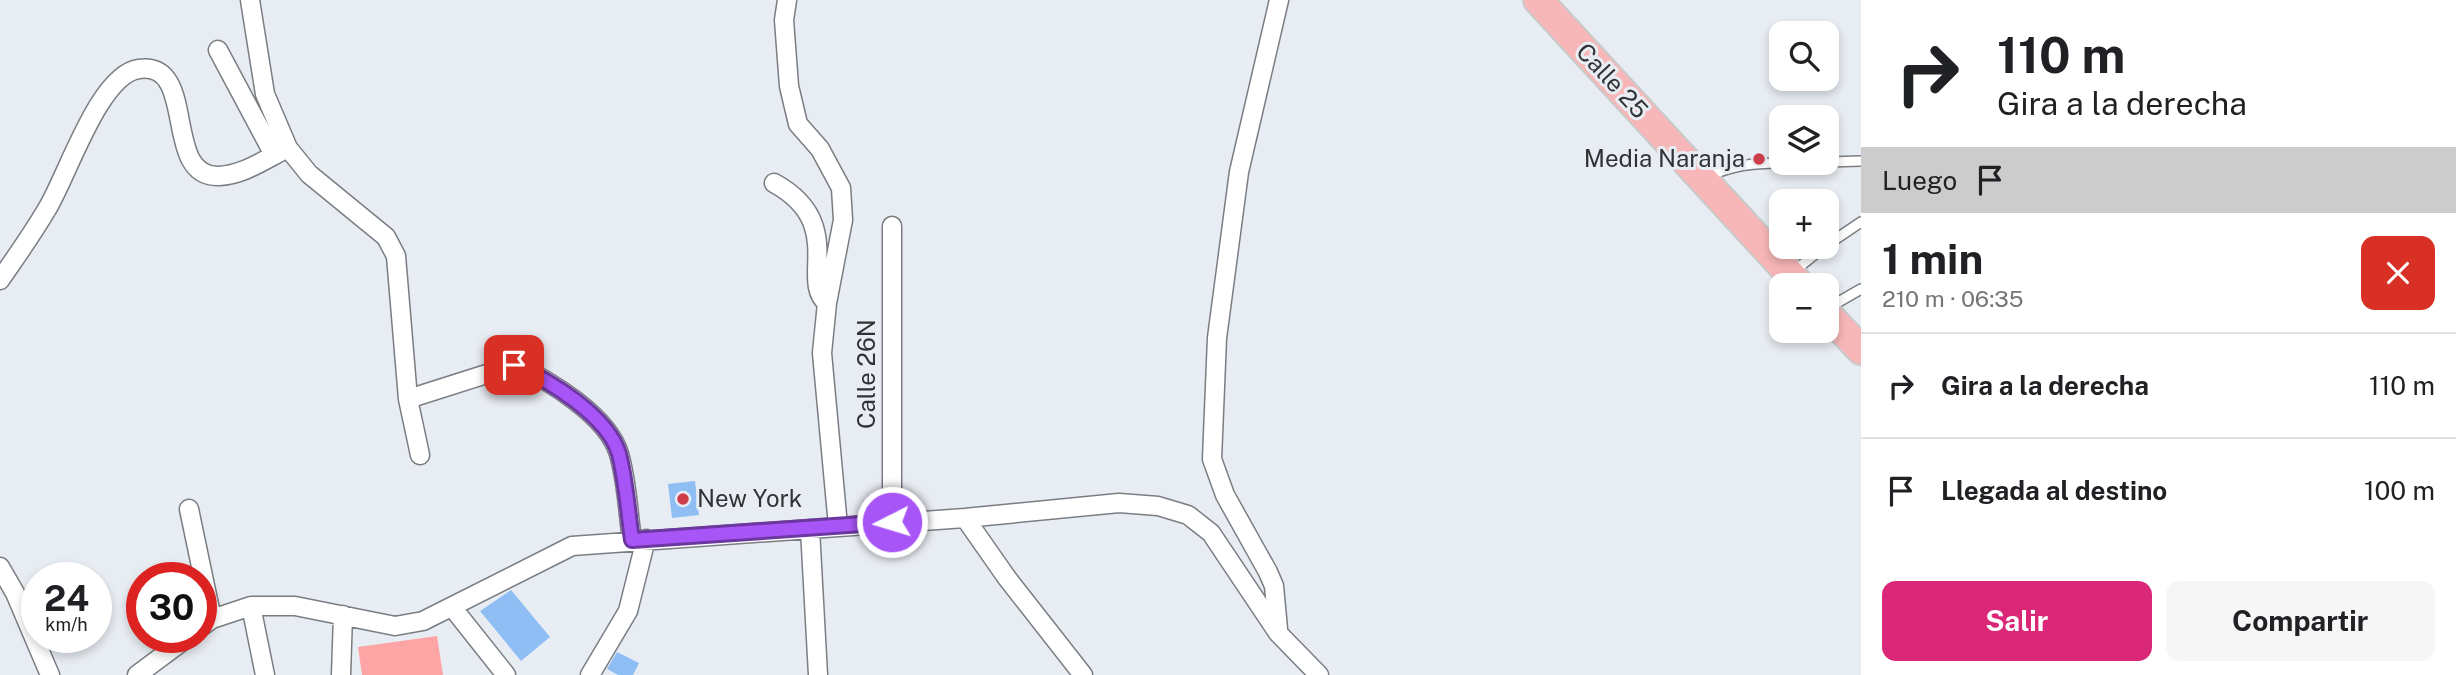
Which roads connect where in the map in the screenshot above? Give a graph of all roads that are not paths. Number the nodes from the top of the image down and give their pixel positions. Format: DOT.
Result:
graph roads {
  1 [pos="250,0"];
  2 [pos="787,0"];
  3 [pos="1279,0"];
  4 [pos="1538,0"];
  5 [pos="218,50"];
  6 [pos="281,151"];
  7 [pos="1839,162"];
  8 [pos="1861,162"];
  9 [pos="1769,163"];
  10 [pos="1702,180"];
  11 [pos="774,183"];
  12 [pos="1861,222"];
  13 [pos="892,226"];
  14 [pos="1839,237"];
  15 [pos="1814,259"];
  16 [pos="1788,273"];
  17 [pos="1801,273"];
  18 [pos="0,280"];
  19 [pos="1861,289"];
  20 [pos="827,303"];
  21 [pos="1839,304"];
  22 [pos="1839,325"];
  23 [pos="1861,350"];
  24 [pos="408,400"];
  25 [pos="419,455"];
  26 [pos="189,509"];
  27 [pos="965,518"];
  28 [pos="892,522"];
  29 [pos="838,526"];
  30 [pos="810,529"];
  31 [pos="639,539"];
  32 [pos="197,562"];
  33 [pos="0,567"];
  34 [pos="251,606"];
  35 [pos="452,607"];
  36 [pos="343,615"];
  37 [pos="217,619"];
  38 [pos="1278,632"];
  39 [pos="167,653"];
  40 [pos="50,675"];
  41 [pos="137,675"];
  42 [pos="265,675"];
  43 [pos="341,675"];
  44 [pos="506,675"];
  45 [pos="590,675"];
  46 [pos="818,675"];
  47 [pos="1083,675"];
  48 [pos="1319,675"];
  1 -- 6 [label="street"];
  2 -- 20 [label="street"];
  3 -- 38 [label="street"];
  4 -- 10 [label="main road, Calle 25"];
  5 -- 6 [label="street"];
  6 -- 18 [label="street"];
  6 -- 24 [label="street"];
  7 -- 8 [label="lane"];
  9 -- 10 [label="lane"];
  10 -- 16 [label="main road, Calle 25"];
  11 -- 20 [label="street"];
  12 -- 14 [label="lane"];
  13 -- 28 [label="street, Calle 26N"];
  15 -- 17 [label="lane"];
  19 -- 21 [label="lane"];
  20 -- 29 [label="street"];
  22 -- 23 [label="main road"];
  24 -- 25 [label="street"];
  24 -- 31 [label="street"];
  26 -- 32 [label="street"];
  27 -- 28 [label="street"];
  27 -- 38 [label="street"];
  27 -- 47 [label="street"];
  28 -- 29 [label="street"];
  29 -- 30 [label="street"];
  30 -- 31 [label="street"];
  30 -- 46 [label="street"];
  31 -- 35 [label="street"];
  31 -- 45 [label="street"];
  33 -- 40 [label="street"];
  34 -- 36 [label="street"];
  34 -- 37 [label="street"];
  34 -- 42 [label="street"];
  35 -- 36 [label="street"];
  35 -- 44 [label="street"];
  36 -- 43 [label="street"];
  38 -- 48 [label="street"];
  39 -- 41 [label="street"];
}
